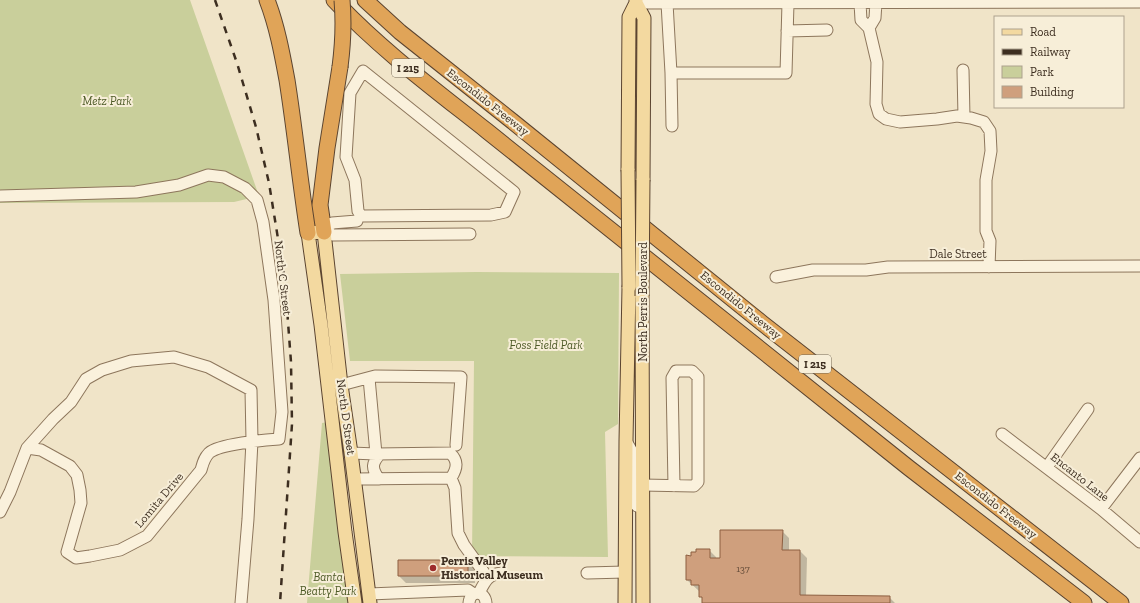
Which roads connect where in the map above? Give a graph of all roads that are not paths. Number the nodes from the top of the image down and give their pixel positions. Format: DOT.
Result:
graph roads {
  1 [pos="267,0"];
  2 [pos="334,0"];
  3 [pos="342,0"];
  4 [pos="365,0"];
  5 [pos="636,1"];
  6 [pos="836,1"];
  7 [pos="942,1"];
  8 [pos="1076,1"];
  9 [pos="860,2"];
  10 [pos="876,2"];
  11 [pos="1140,2"];
  12 [pos="667,3"];
  13 [pos="788,3"];
  14 [pos="869,28"];
  15 [pos="827,30"];
  16 [pos="787,31"];
  17 [pos="962,70"];
  18 [pos="671,73"];
  19 [pos="964,117"];
  20 [pos="672,126"];
  21 [pos="0,196"];
  22 [pos="359,218"];
  23 [pos="324,232"];
  24 [pos="308,233"];
  25 [pos="356,234"];
  26 [pos="470,234"];
  27 [pos="1140,266"];
  28 [pos="989,267"];
  29 [pos="776,277"];
  30 [pos="369,378"];
  31 [pos="334,387"];
  32 [pos="1088,409"];
  33 [pos="1002,434"];
  34 [pos="252,441"];
  35 [pos="626,442"];
  36 [pos="456,445"];
  37 [pos="27,448"];
  38 [pos="351,453"];
  39 [pos="378,454"];
  40 [pos="1140,458"];
  41 [pos="1047,467"];
  42 [pos="379,478"];
  43 [pos="451,478"];
  44 [pos="354,479"];
  45 [pos="642,485"];
  46 [pos="674,486"];
  47 [pos="642,507"];
  48 [pos="1101,509"];
  49 [pos="0,512"];
  50 [pos="1140,542"];
  51 [pos="587,572"];
  52 [pos="625,572"];
  53 [pos="502,573"];
  54 [pos="488,578"];
  55 [pos="474,597"];
  56 [pos="370,599"];
  57 [pos="241,603"];
  58 [pos="356,603"];
  59 [pos="486,603"];
  60 [pos="625,603"];
  61 [pos="643,603"];
  62 [pos="1084,603"];
  63 [pos="1121,603"];
  1 -- 24 [label="highway"];
  2 -- 62 [label="highway, Escondido Freeway / I 215"];
  3 -- 23 [label="highway, bridge"];
  4 -- 63 [label="highway, Escondido Freeway / I 215"];
  5 -- 12 [label="street"];
  5 -- 35 [label="main road, North Perris Boulevard, bridge"];
  5 -- 45 [label="main road, North Perris Boulevard, bridge"];
  6 -- 9 [label="street"];
  6 -- 13 [label="street"];
  7 -- 8 [label="street"];
  7 -- 10 [label="street"];
  8 -- 11 [label="street"];
  9 -- 10 [label="street"];
  9 -- 14 [label="street"];
  10 -- 14 [label="street"];
  12 -- 13 [label="street"];
  12 -- 18 [label="street"];
  13 -- 16 [label="street"];
  14 -- 19 [label="street"];
  15 -- 16 [label="street"];
  16 -- 18 [label="street"];
  17 -- 19 [label="street"];
  18 -- 20 [label="street"];
  19 -- 28 [label="street"];
  21 -- 34 [label="street, North C Street"];
  22 -- 22 [label="street"];
  22 -- 23 [label="street"];
  22 -- 25 [label="street"];
  23 -- 24 [label="main road"];
  23 -- 25 [label="street"];
  23 -- 31 [label="main road, North D Street"];
  24 -- 31 [label="main road, North D Street"];
  25 -- 26 [label="street"];
  27 -- 28 [label="street, Dale Street"];
  28 -- 29 [label="street, Dale Street"];
  30 -- 31 [label="street"];
  30 -- 36 [label="street"];
  30 -- 39 [label="street"];
  31 -- 38 [label="main road, North D Street"];
  31 -- 58 [label="main road, North D Street"];
  32 -- 41 [label="street"];
  33 -- 41 [label="street, Encanto Lane"];
  34 -- 37 [label="street"];
  34 -- 37 [label="street, Lomita Drive"];
  34 -- 57 [label="street"];
  35 -- 47 [label="street"];
  35 -- 52 [label="main road, North Perris Boulevard"];
  37 -- 49 [label="street"];
  38 -- 39 [label="street"];
  38 -- 44 [label="main road, North D Street"];
  39 -- 42 [label="street"];
  39 -- 43 [label="street"];
  40 -- 48 [label="street"];
  41 -- 48 [label="street, Encanto Lane"];
  42 -- 43 [label="street"];
  42 -- 44 [label="street"];
  43 -- 54 [label="street"];
  44 -- 56 [label="main road, North D Street"];
  45 -- 46 [label="street"];
  45 -- 47 [label="main road, North Perris Boulevard"];
  46 -- 46 [label="street"];
  47 -- 61 [label="main road, North Perris Boulevard"];
  48 -- 50 [label="street, Encanto Lane"];
  51 -- 52 [label="street"];
  52 -- 60 [label="main road, North Perris Boulevard"];
  53 -- 54 [label="street"];
  54 -- 55 [label="street"];
  55 -- 56 [label="street"];
  55 -- 59 [label="street"];
  56 -- 58 [label="main road"];
}
